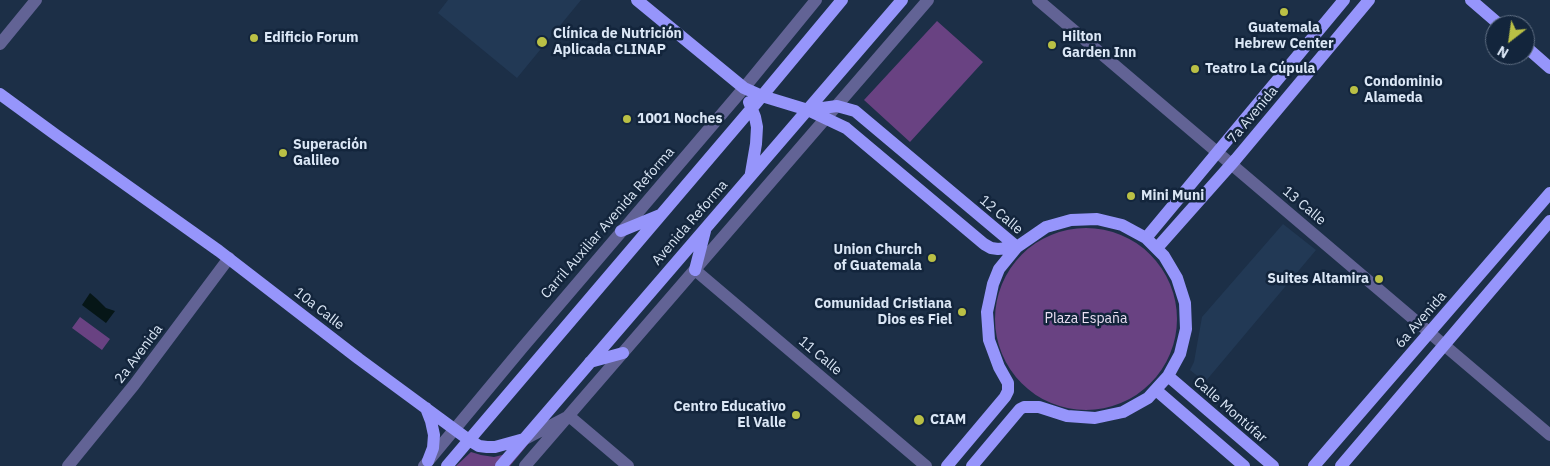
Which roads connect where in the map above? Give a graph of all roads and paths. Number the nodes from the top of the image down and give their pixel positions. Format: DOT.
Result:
graph roads {
  1 [pos="36,0"];
  2 [pos="637,0"];
  3 [pos="816,0"];
  4 [pos="842,0"];
  5 [pos="902,0"];
  6 [pos="928,0"];
  7 [pos="1038,0"];
  8 [pos="1344,0"];
  9 [pos="1369,0"];
  10 [pos="1471,0"];
  11 [pos="1488,15"];
  12 [pos="0,44"];
  13 [pos="1535,55"];
  14 [pos="1550,68"];
  15 [pos="832,81"];
  16 [pos="744,88"];
  17 [pos="0,94"];
  18 [pos="762,96"];
  19 [pos="837,106"];
  20 [pos="752,108"];
  21 [pos="808,110"];
  22 [pos="826,118"];
  23 [pos="1218,152"];
  24 [pos="1231,164"];
  25 [pos="751,175"];
  26 [pos="1550,192"];
  27 [pos="662,214"];
  28 [pos="1550,221"];
  29 [pos="706,227"];
  30 [pos="621,231"];
  31 [pos="1146,238"];
  32 [pos="1017,247"];
  33 [pos="1158,248"];
  34 [pos="229,258"];
  35 [pos="695,270"];
  36 [pos="1430,332"];
  37 [pos="1445,345"];
  38 [pos="623,352"];
  39 [pos="590,362"];
  40 [pos="1168,376"];
  41 [pos="1156,390"];
  42 [pos="426,408"];
  43 [pos="569,416"];
  44 [pos="455,429"];
  45 [pos="1550,435"];
  46 [pos="524,439"];
  47 [pos="469,440"];
  48 [pos="426,464"];
  49 [pos="68,466"];
  50 [pos="447,466"];
  51 [pos="501,466"];
  52 [pos="525,466"];
  53 [pos="628,466"];
  54 [pos="926,466"];
  55 [pos="947,466"];
  56 [pos="972,466"];
  57 [pos="1244,466"];
  58 [pos="1273,466"];
  59 [pos="1314,466"];
  60 [pos="1341,466"];
  1 -- 12 [label="street"];
  2 -- 16 [label="main road, 12 Calle"];
  3 -- 16 [label="street, Carril Auxiliar Avenida Reforma"];
  4 -- 18 [label="main road, Avenida Reforma"];
  5 -- 15 [label="main road, Avenida Reforma"];
  6 -- 19 [label="street"];
  7 -- 23 [label="street, 13 Calle"];
  8 -- 23 [label="main road, 7a Avenida"];
  9 -- 24 [label="main road, 7a Avenida"];
  10 -- 11 [label="main road"];
  13 -- 14 [label="main road"];
  15 -- 19 [label="main road"];
  15 -- 21 [label="main road, Avenida Reforma"];
  16 -- 18 [label="main road, 12 Calle"];
  16 -- 20 [label="main road"];
  16 -- 30 [label="street, Carril Auxiliar Avenida Reforma"];
  17 -- 34 [label="main road, 10a Calle"];
  18 -- 20 [label="main road, Avenida Reforma"];
  18 -- 21 [label="main road, 12 Calle"];
  19 -- 21 [label="main road, 12 Calle"];
  19 -- 22 [label="street"];
  19 -- 32 [label="main road, 12 Calle"];
  20 -- 25 [label="main road"];
  20 -- 27 [label="main road, Avenida Reforma"];
  21 -- 22 [label="main road, 12 Calle"];
  21 -- 25 [label="main road, Avenida Reforma"];
  22 -- 32 [label="main road, 12 Calle"];
  22 -- 35 [label="street"];
  23 -- 24 [label="street, 13 Calle"];
  23 -- 31 [label="main road, 7a Avenida"];
  24 -- 33 [label="main road, 7a Avenida"];
  24 -- 36 [label="street, 13 Calle"];
  25 -- 29 [label="main road, Avenida Reforma"];
  26 -- 36 [label="main road, 6a Avenida"];
  27 -- 30 [label="main road"];
  27 -- 47 [label="main road, Avenida Reforma"];
  28 -- 37 [label="main road"];
  29 -- 35 [label="main road"];
  29 -- 39 [label="main road, Avenida Reforma"];
  30 -- 44 [label="street, Carril Auxiliar Avenida Reforma"];
  31 -- 32 [label="main road"];
  31 -- 33 [label="main road"];
  32 -- 55 [label="main road"];
  33 -- 40 [label="main road"];
  34 -- 42 [label="main road, 10a Calle"];
  34 -- 49 [label="street, 2a Avenida"];
  35 -- 38 [label="street"];
  35 -- 54 [label="street, 11 Calle"];
  36 -- 37 [label="street, 13 Calle"];
  36 -- 59 [label="main road, 6a Avenida"];
  37 -- 45 [label="street, 13 Calle"];
  37 -- 60 [label="main road"];
  38 -- 39 [label="main road"];
  38 -- 43 [label="street"];
  39 -- 46 [label="main road, Avenida Reforma"];
  40 -- 41 [label="main road"];
  40 -- 58 [label="main road, Calle Montúfar"];
  41 -- 56 [label="main road"];
  41 -- 57 [label="main road"];
  42 -- 44 [label="main road, 10a Calle"];
  42 -- 48 [label="main road"];
  43 -- 46 [label="street, 10a Calle"];
  43 -- 52 [label="street"];
  43 -- 53 [label="street"];
  44 -- 47 [label="main road, 10a Calle"];
  44 -- 48 [label="street, Carril Auxiliar Avenida Reforma"];
  46 -- 47 [label="main road, 10a Calle"];
  46 -- 51 [label="main road, Avenida Reforma"];
  47 -- 50 [label="main road, Avenida Reforma"];
}
